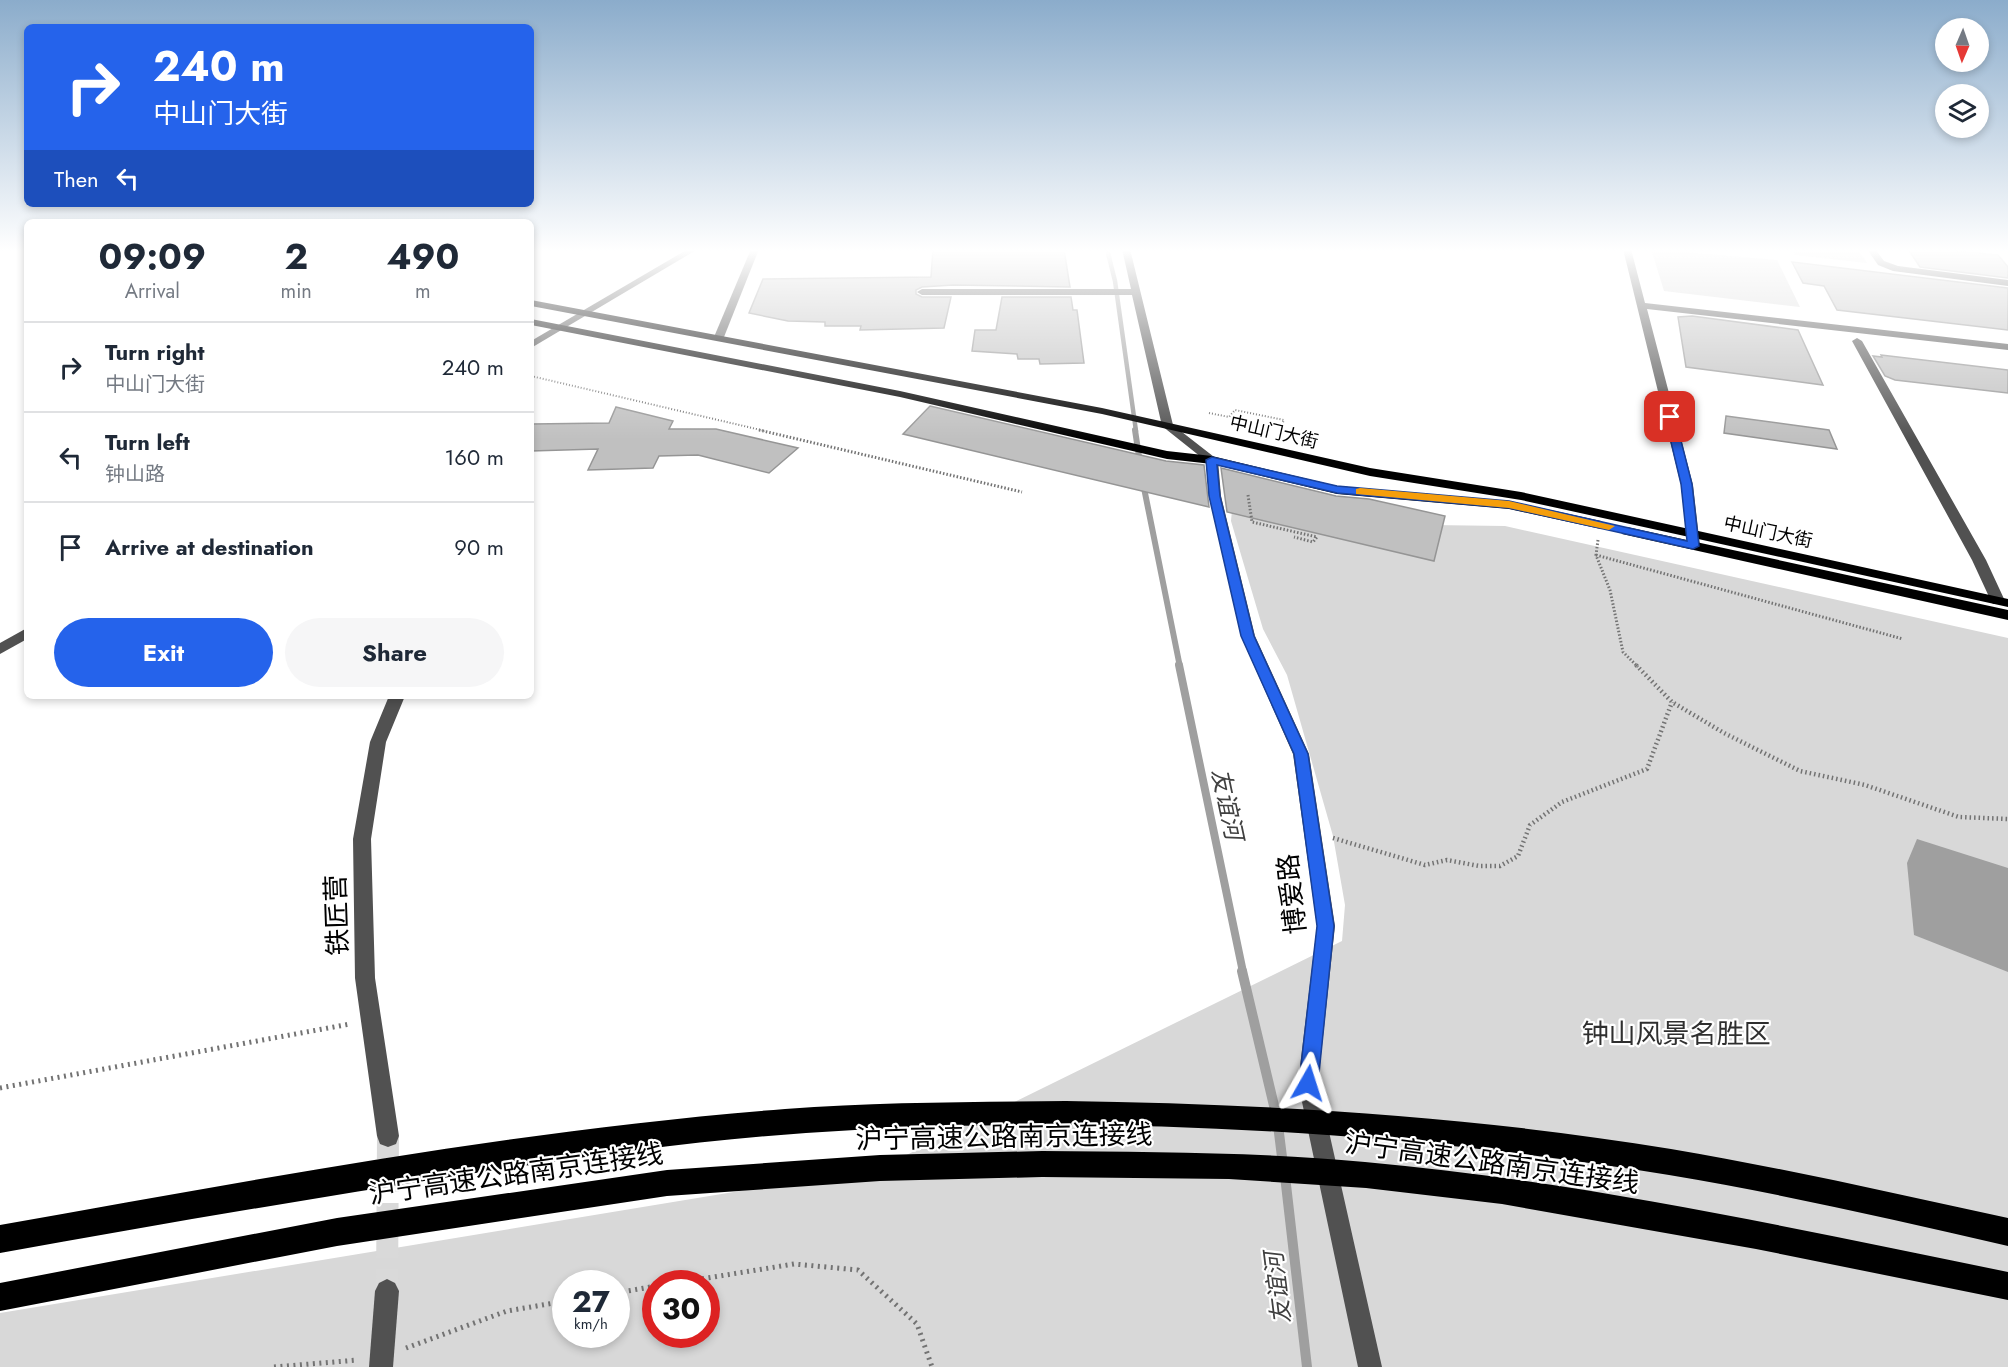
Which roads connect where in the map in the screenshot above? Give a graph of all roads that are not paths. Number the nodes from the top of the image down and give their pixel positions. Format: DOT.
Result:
graph roads {
  1 [pos="583,313"];
  2 [pos="729,313"];
  3 [pos="1137,313"];
  4 [pos="1643,313"];
  5 [pos="1709,313"];
  6 [pos="534,323"];
  7 [pos="561,328"];
  8 [pos="719,337"];
  9 [pos="1857,341"];
  10 [pos="534,343"];
  11 [pos="2008,347"];
  12 [pos="1168,426"];
  13 [pos="1212,460"];
  14 [pos="1693,540"];
  15 [pos="2003,602"];
  16 [pos="2008,615"];
  17 [pos="24,635"];
  18 [pos="0,649"];
  19 [pos="396,699"];
  20 [pos="388,1136"];
  21 [pos="2008,1232"];
  22 [pos="0,1239"];
  23 [pos="2008,1286"];
  24 [pos="387,1291"];
  25 [pos="0,1297"];
  26 [pos="381,1362"];
  27 [pos="1370,1367"];
  1 -- 7 [label="street"];
  1 -- 8 [label="main road, 中山门大街"];
  2 -- 8 [label="street"];
  3 -- 12 [label="street"];
  4 -- 14 [label="street"];
  5 -- 11 [label="street"];
  6 -- 7 [label="main road, 中山门大街"];
  7 -- 10 [label="street"];
  7 -- 13 [label="main road, 中山门大街"];
  8 -- 12 [label="main road, 中山门大街"];
  9 -- 15 [label="street"];
  12 -- 13 [label="street"];
  12 -- 14 [label="main road, 中山门大街"];
  13 -- 14 [label="main road, 中山门大街"];
  13 -- 27 [label="street, 博爱路"];
  14 -- 15 [label="main road, 中山门大街"];
  14 -- 16 [label="main road, 中山门大街"];
  17 -- 18 [label="street"];
  19 -- 20 [label="street, 铁匠营"];
  21 -- 22 [label="highway, 沪宁高速公路南京连接线"];
  23 -- 25 [label="highway, 沪宁高速公路南京连接线"];
  24 -- 26 [label="street"];
}
